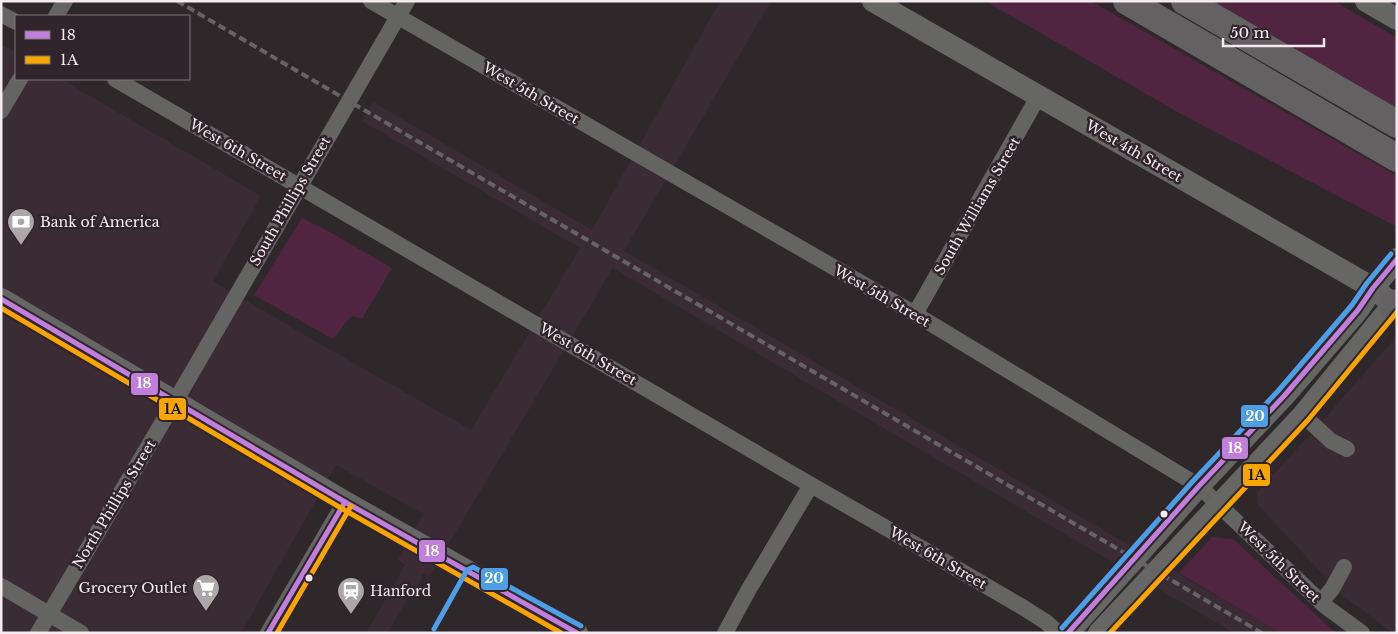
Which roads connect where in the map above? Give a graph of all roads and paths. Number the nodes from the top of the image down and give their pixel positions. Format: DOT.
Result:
graph roads {
  1 [pos="65,1"];
  2 [pos="372,1"];
  3 [pos="407,1"];
  4 [pos="873,1"];
  5 [pos="1127,1"];
  6 [pos="1185,1"];
  7 [pos="1366,1"];
  8 [pos="1,14"];
  9 [pos="57,15"];
  10 [pos="398,16"];
  11 [pos="1397,19"];
  12 [pos="15,21"];
  13 [pos="19,80"];
  14 [pos="117,80"];
  15 [pos="1038,97"];
  16 [pos="1,111"];
  17 [pos="1397,124"];
  18 [pos="1397,158"];
  19 [pos="299,186"];
  20 [pos="1397,259"];
  21 [pos="1,299"];
  22 [pos="1390,299"];
  23 [pos="915,314"];
  24 [pos="175,401"];
  25 [pos="1303,415"];
  26 [pos="1348,449"];
  27 [pos="811,485"];
  28 [pos="1200,486"];
  29 [pos="346,502"];
  30 [pos="1219,505"];
  31 [pos="1128,565"];
  32 [pos="1344,567"];
  33 [pos="1,586"];
  34 [pos="1321,602"];
  35 [pos="49,614"];
  36 [pos="38,633"];
  37 [pos="81,633"];
  38 [pos="268,633"];
  39 [pos="577,633"];
  40 [pos="725,633"];
  41 [pos="1058,633"];
  42 [pos="1068,633"];
  43 [pos="1088,633"];
  44 [pos="1099,633"];
  45 [pos="1362,633"];
  1 -- 9 [label="street"];
  2 -- 10 [label="street, West 5th Street"];
  3 -- 10 [label="street, South Phillips Street"];
  4 -- 15 [label="main road, West 4th Street"];
  5 -- 18 [label="highway"];
  6 -- 17 [label="highway"];
  7 -- 11 [label="main road"];
  8 -- 12 [label="street"];
  10 -- 19 [label="street, South Phillips Street"];
  10 -- 23 [label="street, West 5th Street"];
  13 -- 16 [label="street"];
  14 -- 19 [label="street, West 6th Street"];
  15 -- 22 [label="main road, West 4th Street"];
  15 -- 23 [label="street, South Williams Street"];
  19 -- 24 [label="street, South Phillips Street"];
  19 -- 27 [label="street, West 6th Street"];
  20 -- 22 [label="main road"];
  21 -- 24 [label="main road"];
  22 -- 25 [label="main road"];
  22 -- 28 [label="main road"];
  23 -- 28 [label="street, West 5th Street"];
  24 -- 29 [label="main road"];
  24 -- 35 [label="street, North Phillips Street"];
  25 -- 26 [label="street"];
  25 -- 30 [label="main road"];
  27 -- 40 [label="street"];
  27 -- 41 [label="street, West 6th Street"];
  28 -- 30 [label="street, West 5th Street"];
  28 -- 31 [label="main road"];
  29 -- 38 [label="street"];
  29 -- 39 [label="main road"];
  30 -- 34 [label="street, West 5th Street"];
  30 -- 44 [label="main road"];
  31 -- 42 [label="main road"];
  31 -- 43 [label="main road"];
  32 -- 34 [label="street"];
  33 -- 35 [label="street"];
  34 -- 45 [label="street, West 5th Street"];
  35 -- 36 [label="street, North Phillips Street"];
  35 -- 37 [label="street"];
}
